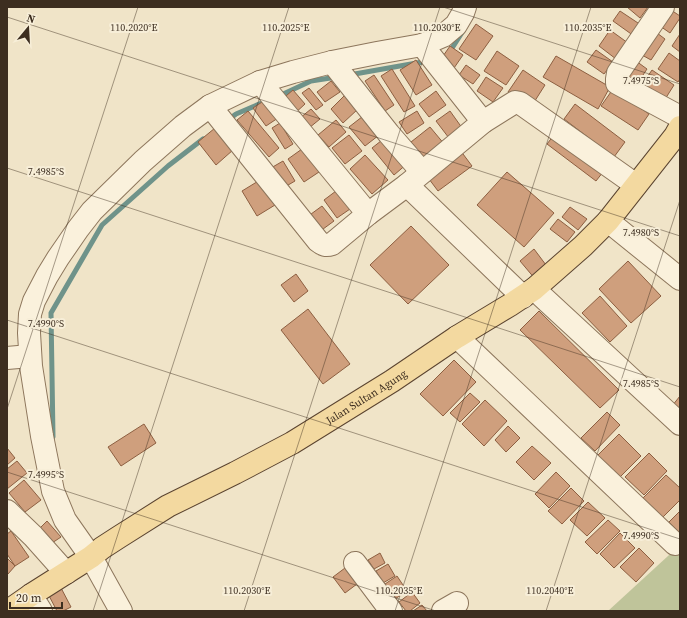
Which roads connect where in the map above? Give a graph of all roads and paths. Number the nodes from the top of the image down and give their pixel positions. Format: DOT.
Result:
graph roads {
  1 [pos="465,7"];
  2 [pos="663,7"];
  3 [pos="422,45"];
  4 [pos="332,62"];
  5 [pos="260,82"];
  6 [pos="210,106"];
  7 [pos="483,122"];
  8 [pos="679,130"];
  9 [pos="415,179"];
  10 [pos="636,185"];
  11 [pos="368,214"];
  12 [pos="608,220"];
  13 [pos="680,280"];
  14 [pos="529,293"];
  15 [pos="457,337"];
  16 [pos="30,356"];
  17 [pos="7,358"];
  18 [pos="680,424"];
  19 [pos="7,511"];
  20 [pos="675,544"];
  21 [pos="104,547"];
  22 [pos="355,563"];
  23 [pos="66,573"];
  24 [pos="36,603"];
  25 [pos="8,611"];
  26 [pos="121,611"];
  27 [pos="391,611"];
  1 -- 3 [label="street"];
  2 -- 8 [label="street"];
  3 -- 4 [label="street"];
  3 -- 7 [label="street"];
  4 -- 5 [label="street"];
  4 -- 9 [label="street"];
  5 -- 6 [label="street"];
  5 -- 11 [label="street"];
  6 -- 11 [label="street"];
  6 -- 16 [label="street"];
  7 -- 9 [label="street"];
  7 -- 10 [label="street"];
  8 -- 10 [label="main road, Jalan Sultan Agung"];
  9 -- 11 [label="street"];
  9 -- 14 [label="street"];
  10 -- 12 [label="main road, Jalan Sultan Agung"];
  12 -- 13 [label="street"];
  12 -- 14 [label="main road, Jalan Sultan Agung"];
  14 -- 15 [label="main road, Jalan Sultan Agung"];
  14 -- 18 [label="street"];
  15 -- 20 [label="street"];
  15 -- 21 [label="main road, Jalan Sultan Agung"];
  16 -- 17 [label="street"];
  16 -- 21 [label="street"];
  19 -- 23 [label="street"];
  21 -- 23 [label="main road, Jalan Sultan Agung"];
  21 -- 26 [label="street"];
  22 -- 27 [label="street"];
  23 -- 24 [label="main road, Jalan Sultan Agung"];
  24 -- 25 [label="main road, Jalan Sultan Agung"];
}
